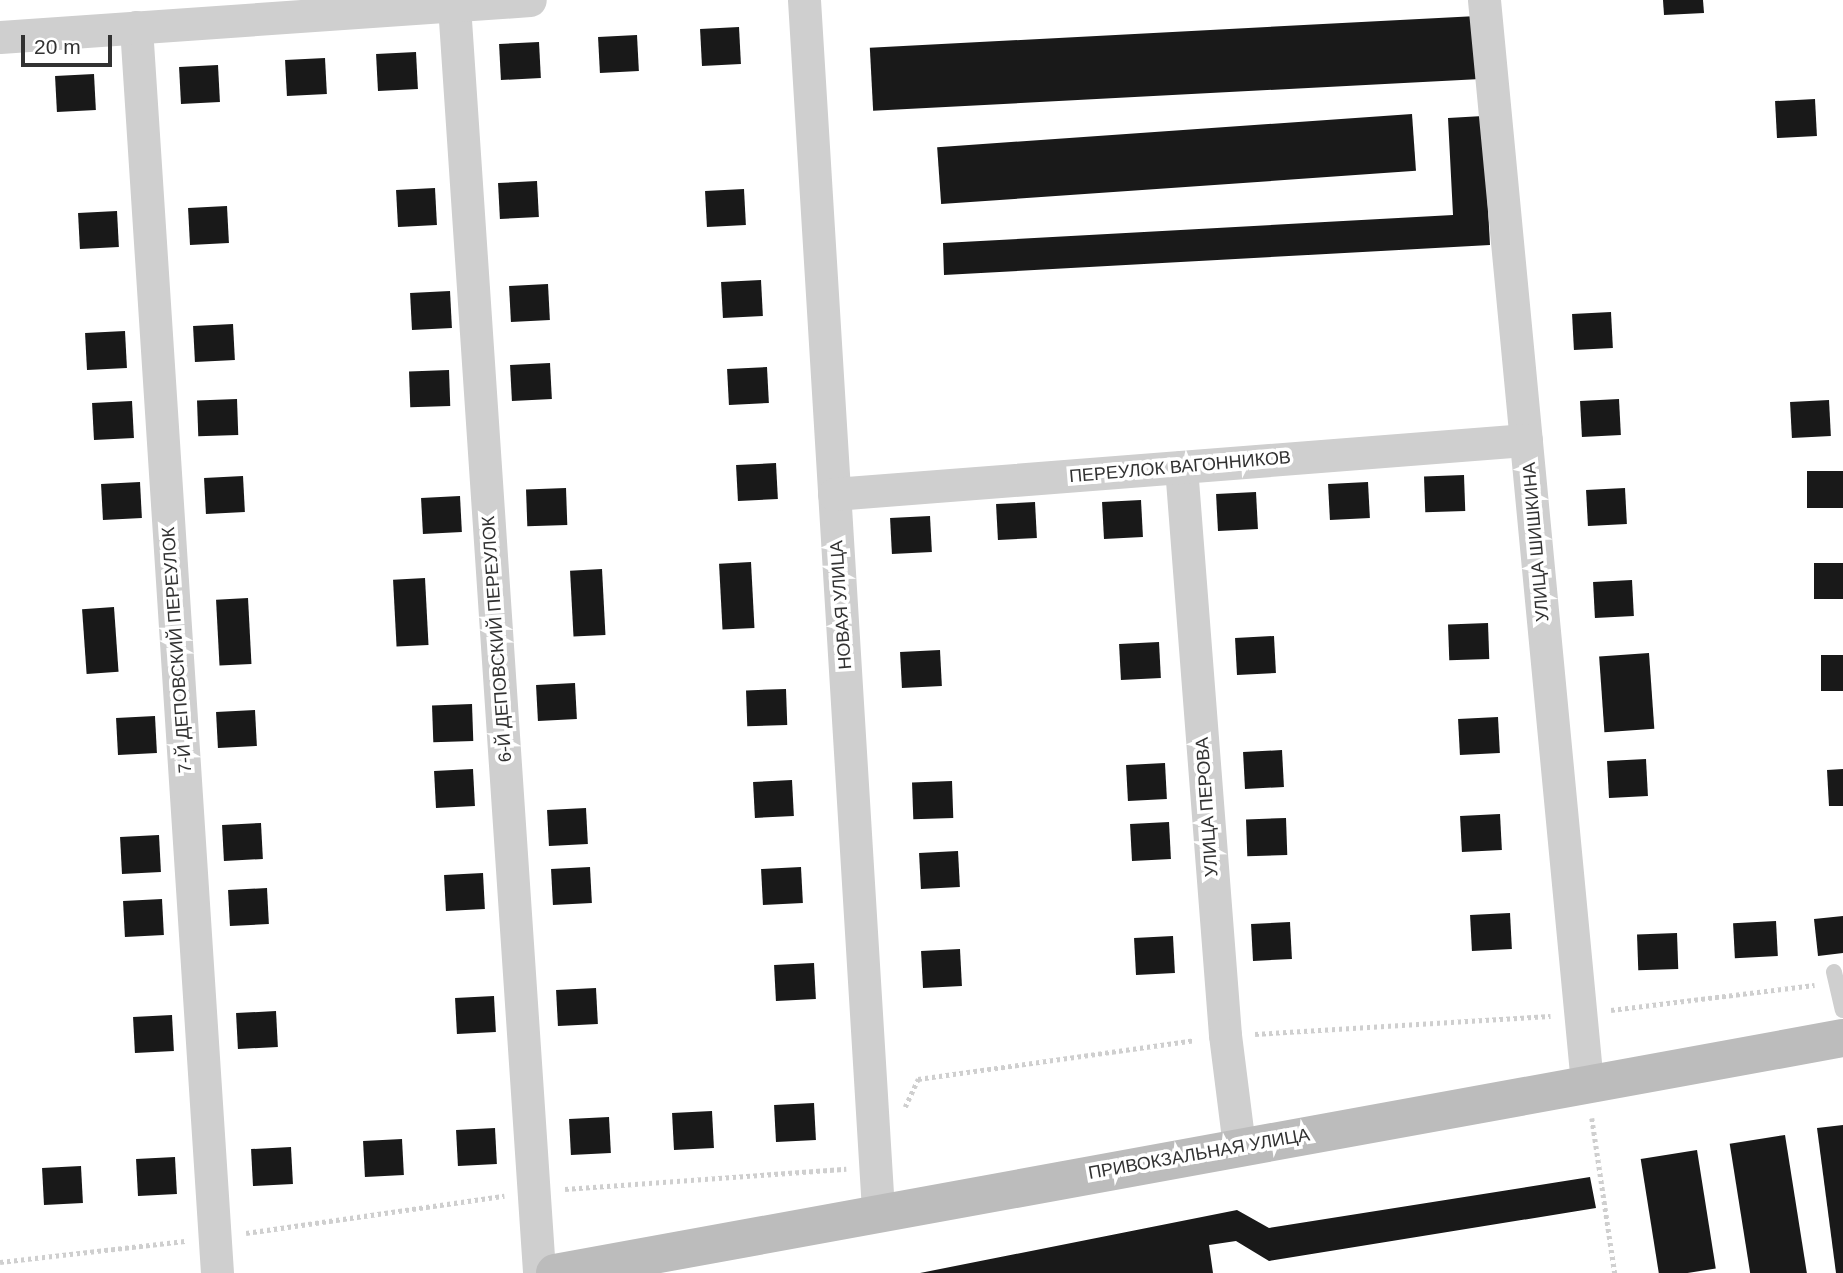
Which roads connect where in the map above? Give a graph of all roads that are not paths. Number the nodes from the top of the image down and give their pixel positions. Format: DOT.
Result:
graph roads {
  1 [pos="530,0"];
  2 [pos="804,0"];
  3 [pos="1484,0"];
  4 [pos="454,5"];
  5 [pos="230,10"];
  6 [pos="136,27"];
  7 [pos="0,37"];
  8 [pos="1526,440"];
  9 [pos="1181,467"];
  10 [pos="834,494"];
  11 [pos="1835,977"];
  12 [pos="1843,1010"];
  13 [pos="1843,1038"];
  14 [pos="1587,1084"];
  15 [pos="1239,1146"];
  16 [pos="878,1211"];
  17 [pos="217,1273"];
  18 [pos="539,1273"];
  19 [pos="555,1273"];
  1 -- 4 [label="street"];
  2 -- 10 [label="street, НОВАЯ УЛИЦА"];
  3 -- 8 [label="street, УЛИЦА ШИШКИНА"];
  4 -- 5 [label="street"];
  4 -- 18 [label="street, 6-Й ДЕПОВСКИЙ ПЕРЕУЛОК"];
  5 -- 6 [label="street"];
  6 -- 7 [label="street"];
  6 -- 17 [label="street, 7-Й ДЕПОВСКИЙ ПЕРЕУЛОК"];
  8 -- 9 [label="street, ПЕРЕУЛОК ВАГОННИКОВ"];
  8 -- 14 [label="street, УЛИЦА ШИШКИНА"];
  9 -- 10 [label="street, ПЕРЕУЛОК ВАГОННИКОВ"];
  9 -- 15 [label="street, УЛИЦА ПЕРОВА"];
  10 -- 16 [label="street, НОВАЯ УЛИЦА"];
  11 -- 12 [label="lane"];
  13 -- 14 [label="street, ПРИВОКЗАЛЬНАЯ УЛИЦА"];
  14 -- 15 [label="street, ПРИВОКЗАЛЬНАЯ УЛИЦА"];
  15 -- 16 [label="street, ПРИВОКЗАЛЬНАЯ УЛИЦА"];
  16 -- 19 [label="street, ПРИВОКЗАЛЬНАЯ УЛИЦА"];
}
